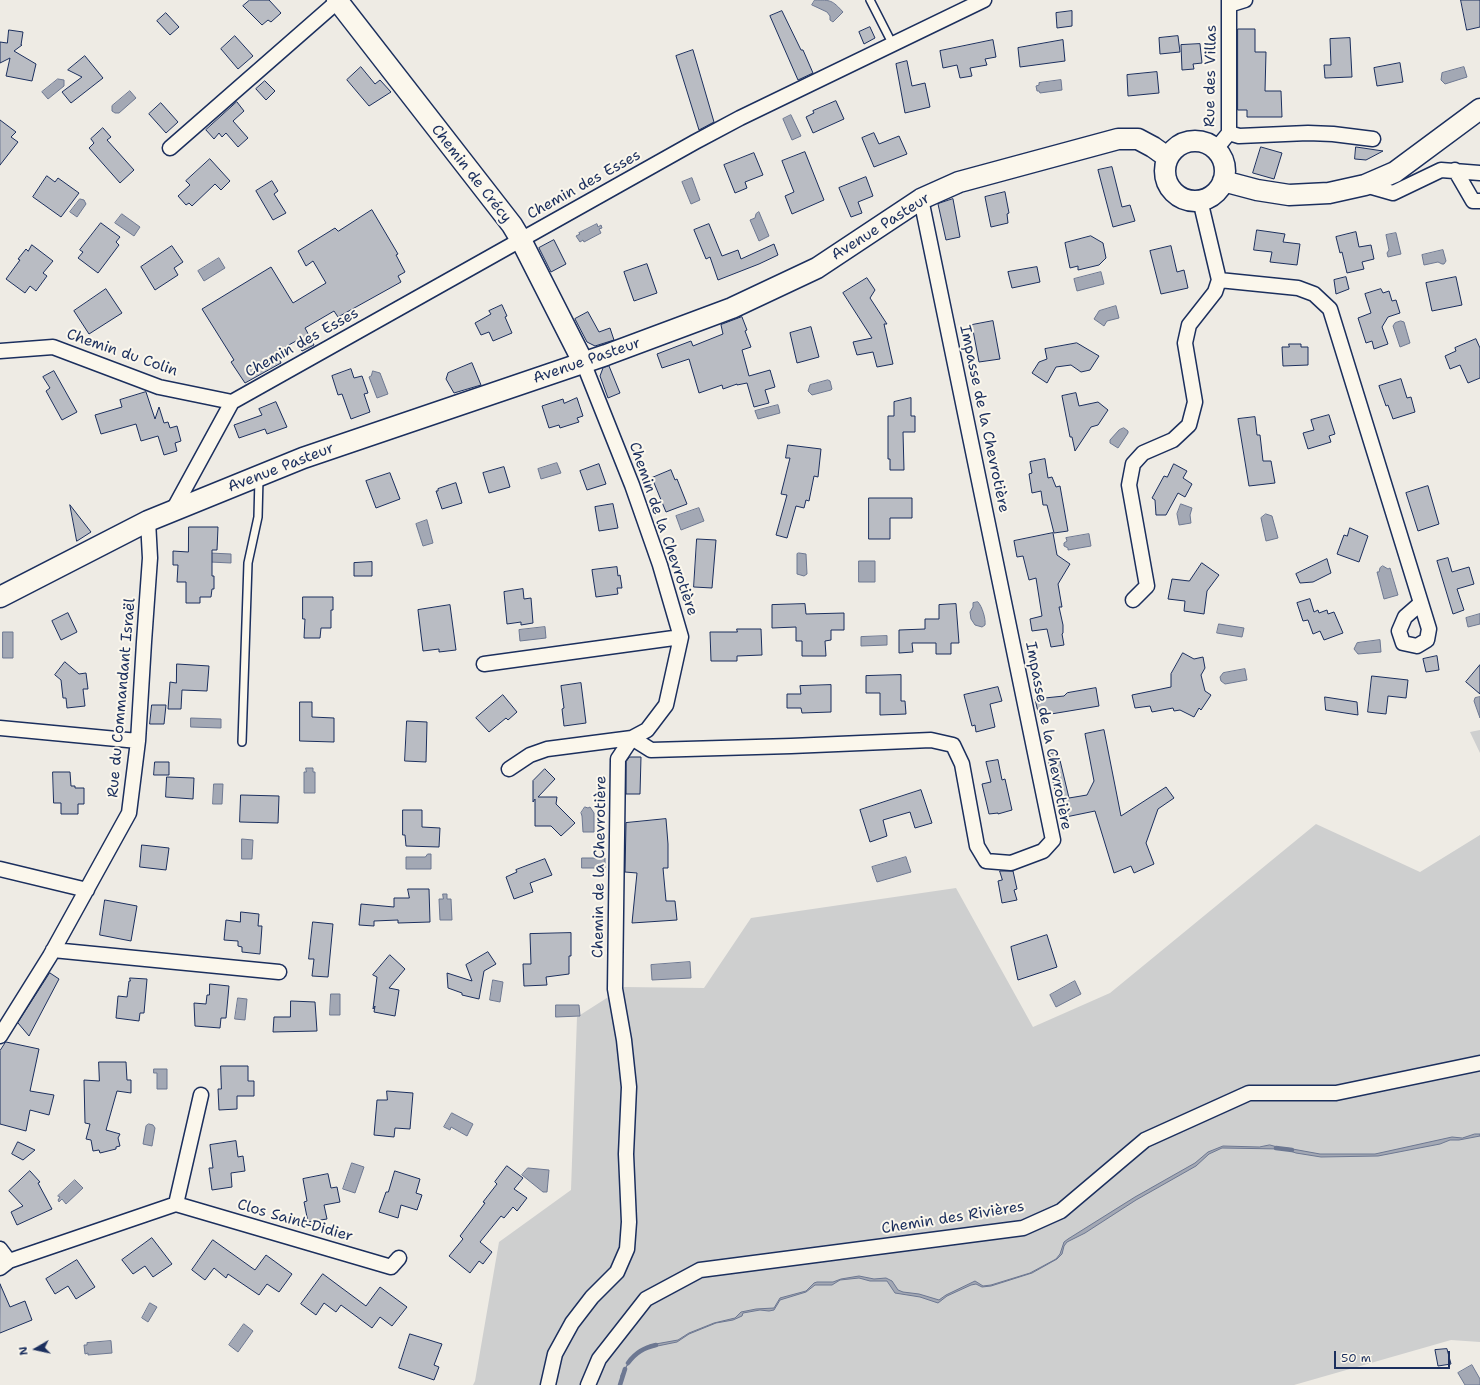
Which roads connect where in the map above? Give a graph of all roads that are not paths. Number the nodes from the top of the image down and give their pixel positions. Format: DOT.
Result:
graph roads {
  1 [pos="338,0"];
  2 [pos="870,0"];
  3 [pos="984,0"];
  4 [pos="1245,0"];
  5 [pos="1229,3"];
  6 [pos="893,45"];
  7 [pos="1480,109"];
  8 [pos="1229,134"];
  9 [pos="1372,139"];
  10 [pos="170,148"];
  11 [pos="1216,149"];
  12 [pos="1167,158"];
  13 [pos="1455,170"];
  14 [pos="1480,173"];
  15 [pos="1223,181"];
  16 [pos="1365,185"];
  17 [pos="921,199"];
  18 [pos="1200,200"];
  19 [pos="1480,202"];
  20 [pos="521,240"];
  21 [pos="1219,280"];
  22 [pos="0,351"];
  23 [pos="583,362"];
  24 [pos="232,402"];
  25 [pos="259,476"];
  26 [pos="174,510"];
  27 [pos="148,521"];
  28 [pos="0,597"];
  29 [pos="1133,600"];
  30 [pos="1421,603"];
  31 [pos="681,637"];
  32 [pos="484,664"];
  33 [pos="0,728"];
  34 [pos="632,738"];
  35 [pos="138,742"];
  36 [pos="242,742"];
  37 [pos="509,769"];
  38 [pos="0,869"];
  39 [pos="87,890"];
  40 [pos="53,950"];
  41 [pos="278,972"];
  42 [pos="0,1036"];
  43 [pos="1480,1063"];
  44 [pos="201,1095"];
  45 [pos="176,1204"];
  46 [pos="0,1249"];
  47 [pos="400,1258"];
  48 [pos="4,1265"];
  49 [pos="548,1385"];
  50 [pos="588,1385"];
  1 -- 10 [label="street"];
  1 -- 20 [label="main road, Chemin de Crécy"];
  2 -- 6 [label="lane"];
  3 -- 6 [label="street, Chemin des Esses"];
  4 -- 5 [label="street"];
  5 -- 8 [label="street, Rue des Villas"];
  6 -- 20 [label="street, Chemin des Esses"];
  7 -- 16 [label="main road"];
  8 -- 9 [label="street"];
  8 -- 11 [label="street, Rue des Villas"];
  11 -- 12 [label="main road"];
  11 -- 15 [label="main road"];
  12 -- 17 [label="main road, Avenue Pasteur"];
  12 -- 18 [label="main road"];
  13 -- 14 [label="street"];
  13 -- 16 [label="street"];
  13 -- 19 [label="street"];
  15 -- 16 [label="main road"];
  15 -- 18 [label="main road"];
  17 -- 23 [label="main road, Avenue Pasteur"];
  17 -- 34 [label="street, Impasse de la Chevrotière"];
  18 -- 21 [label="street"];
  20 -- 23 [label="main road, Chemin de Crécy"];
  20 -- 24 [label="street, Chemin des Esses"];
  21 -- 29 [label="street"];
  21 -- 30 [label="street"];
  22 -- 24 [label="street, Chemin du Colin"];
  23 -- 25 [label="main road, Avenue Pasteur"];
  23 -- 31 [label="street, Chemin de la Chevrotière"];
  24 -- 26 [label="street"];
  25 -- 26 [label="main road, Avenue Pasteur"];
  25 -- 36 [label="lane"];
  26 -- 27 [label="main road, Avenue Pasteur"];
  27 -- 28 [label="main road, Avenue Pasteur"];
  27 -- 35 [label="street, Rue du Commandant Israël"];
  31 -- 32 [label="street"];
  31 -- 34 [label="street, Chemin de la Chevrotière"];
  33 -- 35 [label="street"];
  34 -- 37 [label="street"];
  34 -- 49 [label="street, Chemin de la Chevrotière"];
  35 -- 39 [label="street, Rue du Commandant Israël"];
  38 -- 39 [label="street"];
  39 -- 40 [label="street, Rue du Commandant Israël"];
  40 -- 41 [label="street"];
  40 -- 42 [label="street, Rue du Commandant Israël"];
  43 -- 50 [label="street, Chemin des Rivières"];
  44 -- 45 [label="street"];
  45 -- 47 [label="street, Clos Saint-Didier"];
  45 -- 48 [label="street"];
  46 -- 48 [label="street"];
}
